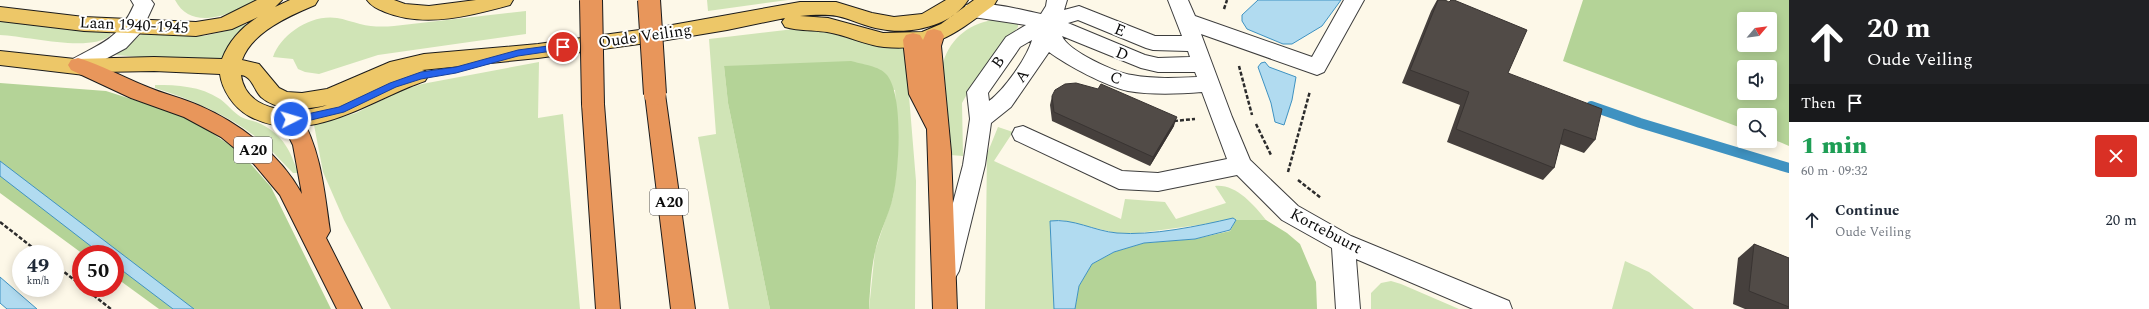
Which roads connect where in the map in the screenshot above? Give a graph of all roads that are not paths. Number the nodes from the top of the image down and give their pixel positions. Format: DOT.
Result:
graph roads {
  1 [pos="140,0"];
  2 [pos="308,0"];
  3 [pos="377,0"];
  4 [pos="503,0"];
  5 [pos="591,0"];
  6 [pos="649,0"];
  7 [pos="1057,0"];
  8 [pos="1178,0"];
  9 [pos="1354,0"];
  10 [pos="267,3"];
  11 [pos="972,3"];
  12 [pos="0,14"];
  13 [pos="1187,21"];
  14 [pos="1046,22"];
  15 [pos="134,27"];
  16 [pos="916,31"];
  17 [pos="934,36"];
  18 [pos="1196,44"];
  19 [pos="0,58"];
  20 [pos="78,65"];
  21 [pos="1207,74"];
  22 [pos="231,76"];
  23 [pos="394,76"];
  24 [pos="291,119"];
  25 [pos="981,119"];
  26 [pos="938,129"];
  27 [pos="1023,134"];
  28 [pos="1240,165"];
  29 [pos="1343,243"];
  30 [pos="322,258"];
  31 [pos="945,282"];
  32 [pos="350,309"];
  33 [pos="608,309"];
  34 [pos="683,309"];
  35 [pos="945,309"];
  36 [pos="1348,309"];
  37 [pos="1500,309"];
  1 -- 15 [label="street"];
  2 -- 22 [label="main road"];
  3 -- 4 [label="main road"];
  5 -- 33 [label="highway, bridge"];
  6 -- 34 [label="highway, A20, bridge"];
  7 -- 14 [label="street"];
  8 -- 13 [label="street, Kortebuurt"];
  9 -- 13 [label="street"];
  10 -- 15 [label="main road, Laan 1940-1945"];
  11 -- 14 [label="street"];
  11 -- 16 [label="main road"];
  11 -- 17 [label="main road"];
  12 -- 15 [label="main road, Laan 1940-1945"];
  13 -- 18 [label="street, Kortebuurt"];
  14 -- 18 [label="street, E"];
  14 -- 21 [label="street, C"];
  14 -- 25 [label="street, A"];
  14 -- 25 [label="street, B"];
  15 -- 20 [label="street"];
  16 -- 17 [label="main road"];
  16 -- 23 [label="main road, Oude Veiling"];
  16 -- 26 [label="highway"];
  17 -- 26 [label="highway"];
  18 -- 21 [label="street, Kortebuurt"];
  19 -- 20 [label="main road"];
  20 -- 22 [label="main road"];
  20 -- 30 [label="highway, A20"];
  21 -- 28 [label="street, Kortebuurt"];
  22 -- 23 [label="main road"];
  22 -- 24 [label="main road"];
  23 -- 24 [label="main road"];
  24 -- 30 [label="highway, A20"];
  25 -- 31 [label="street"];
  26 -- 31 [label="highway"];
  27 -- 28 [label="street"];
  28 -- 29 [label="street, Kortebuurt"];
  29 -- 36 [label="street"];
  29 -- 37 [label="street, Kortebuurt"];
  30 -- 32 [label="highway, A20"];
  31 -- 35 [label="highway"];
}
